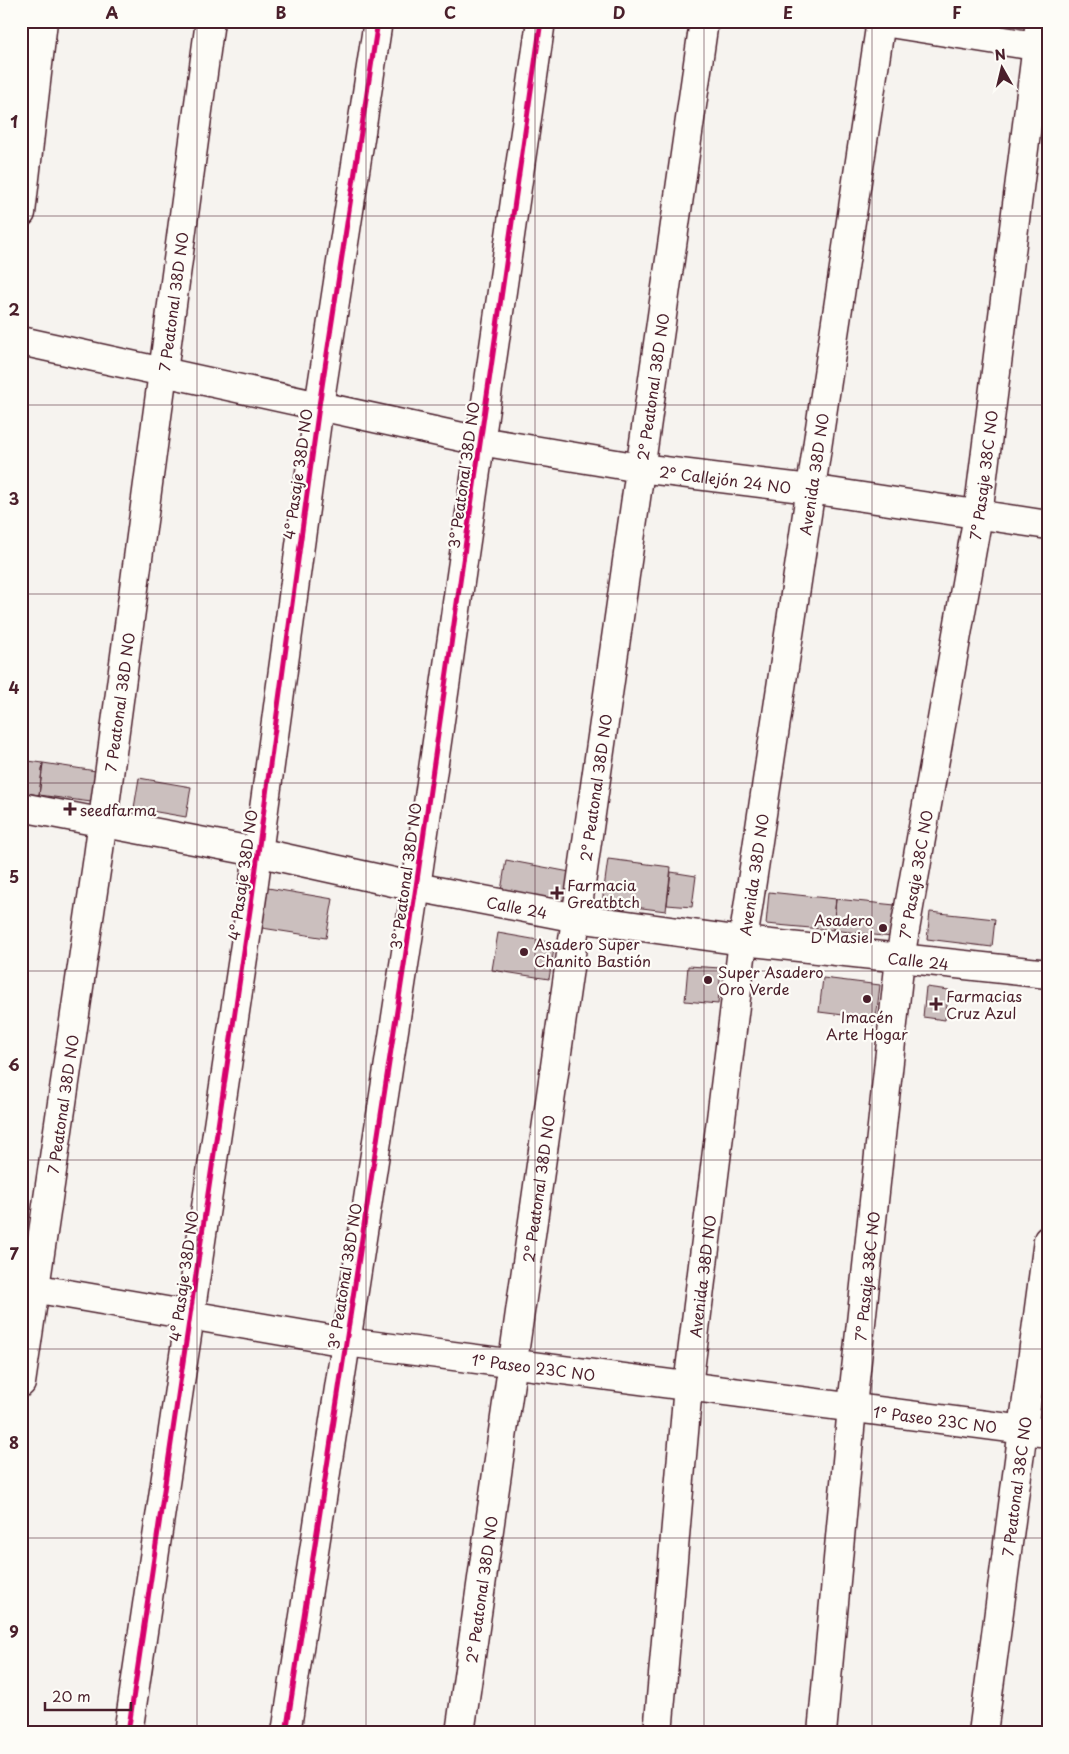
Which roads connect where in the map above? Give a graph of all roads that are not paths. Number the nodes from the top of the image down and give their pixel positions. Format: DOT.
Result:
graph roads {
  1 [pos="43,21"];
  2 [pos="210,21"];
  3 [pos="378,21"];
  4 [pos="542,21"];
  5 [pos="704,21"];
  6 [pos="880,21"];
  7 [pos="1041,38"];
  8 [pos="21,214"];
  9 [pos="21,341"];
  10 [pos="163,372"];
  11 [pos="319,406"];
  12 [pos="480,440"];
  13 [pos="640,468"];
  14 [pos="810,489"];
  15 [pos="978,515"];
  16 [pos="1048,524"];
  17 [pos="21,807"];
  18 [pos="102,822"];
  19 [pos="257,852"];
  20 [pos="416,887"];
  21 [pos="577,918"];
  22 [pos="743,941"];
  23 [pos="900,958"];
  24 [pos="1048,974"];
  25 [pos="1048,1240"];
  26 [pos="28,1287"];
  27 [pos="190,1314"];
  28 [pos="346,1342"];
  29 [pos="513,1363"];
  30 [pos="21,1384"];
  31 [pos="688,1386"];
  32 [pos="852,1408"];
  33 [pos="1035,1431"];
  34 [pos="128,1733"];
  35 [pos="286,1733"];
  36 [pos="460,1733"];
  37 [pos="658,1733"];
  38 [pos="822,1733"];
  39 [pos="983,1733"];
  1 -- 8 [label="street"];
  2 -- 10 [label="street, 7 Peatonal 38D NO"];
  3 -- 11 [label="street, 4° Pasaje 38D NO"];
  4 -- 12 [label="street, 3° Peatonal 38D NO"];
  5 -- 13 [label="street, 2° Peatonal 38D NO"];
  6 -- 7 [label="street"];
  6 -- 14 [label="street, Avenida 38D NO"];
  7 -- 15 [label="street, 7° Pasaje 38C NO"];
  9 -- 10 [label="street, 2° Callejón 24 NO"];
  10 -- 11 [label="street, 2° Callejón 24 NO"];
  10 -- 18 [label="street, 7 Peatonal 38D NO"];
  11 -- 12 [label="street, 2° Callejón 24 NO"];
  11 -- 19 [label="street, 4° Pasaje 38D NO"];
  12 -- 13 [label="street, 2° Callejón 24 NO"];
  12 -- 20 [label="street, 3° Peatonal 38D NO"];
  13 -- 14 [label="street, 2° Callejón 24 NO"];
  13 -- 21 [label="street, 2° Peatonal 38D NO"];
  14 -- 15 [label="street, 2° Callejón 24 NO"];
  14 -- 22 [label="street, Avenida 38D NO"];
  15 -- 16 [label="street, 2° Callejón 24 NO"];
  15 -- 23 [label="street, 7° Pasaje 38C NO"];
  17 -- 18 [label="street, Calle 24"];
  18 -- 19 [label="street, Calle 24"];
  18 -- 26 [label="street, 7 Peatonal 38D NO"];
  19 -- 20 [label="street, Calle 24"];
  19 -- 27 [label="street, 4° Pasaje 38D NO"];
  20 -- 21 [label="street, Calle 24"];
  20 -- 28 [label="street, 3° Peatonal 38D NO"];
  21 -- 22 [label="street, Calle 24"];
  21 -- 29 [label="street, 2° Peatonal 38D NO"];
  22 -- 23 [label="street, Calle 24"];
  22 -- 31 [label="street, Avenida 38D NO"];
  23 -- 24 [label="street, Calle 24"];
  23 -- 32 [label="street, 7° Pasaje 38C NO"];
  25 -- 33 [label="street, 7 Peatonal 38C NO"];
  26 -- 27 [label="street, 1° Paseo 23C NO"];
  26 -- 30 [label="street, 7 Peatonal 38D NO"];
  27 -- 28 [label="street, 1° Paseo 23C NO"];
  27 -- 34 [label="street, 4° Pasaje 38D NO"];
  28 -- 29 [label="street, 1° Paseo 23C NO"];
  28 -- 35 [label="street, 3° Peatonal 38D NO"];
  29 -- 31 [label="street, 1° Paseo 23C NO"];
  29 -- 36 [label="street, 2° Peatonal 38D NO"];
  31 -- 32 [label="street, 1° Paseo 23C NO"];
  31 -- 37 [label="street, Avenida 38D NO"];
  32 -- 33 [label="street, 1° Paseo 23C NO"];
  32 -- 38 [label="street, 7° Pasaje 38C NO"];
  33 -- 39 [label="street, 7 Peatonal 38C NO"];
}
